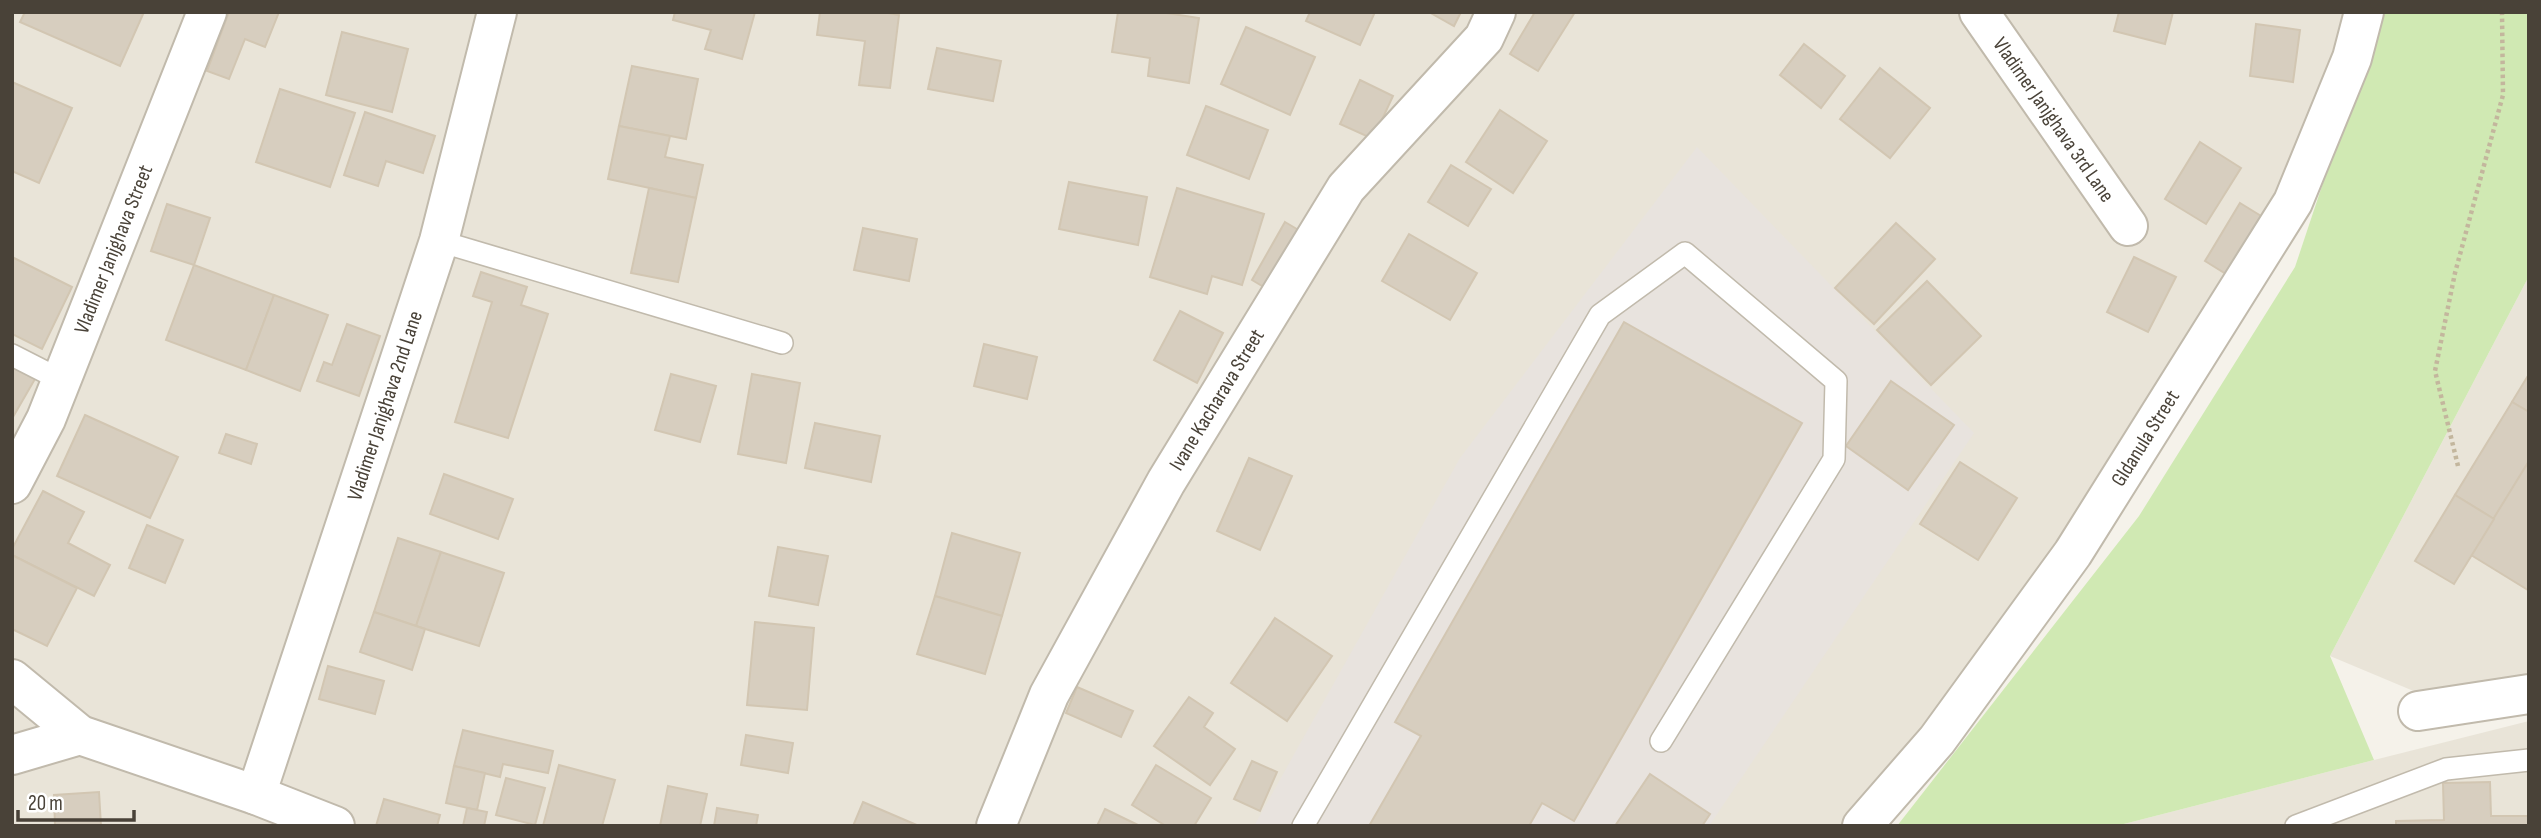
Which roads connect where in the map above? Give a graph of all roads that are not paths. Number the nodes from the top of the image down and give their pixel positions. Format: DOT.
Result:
graph roads {
  1 [pos="207,12"];
  2 [pos="497,12"];
  3 [pos="1496,12"];
  4 [pos="1979,12"];
  5 [pos="2364,12"];
  6 [pos="2128,226"];
  7 [pos="439,242"];
  8 [pos="782,343"];
  9 [pos="12,355"];
  10 [pos="61,380"];
  11 [pos="12,484"];
  12 [pos="12,679"];
  13 [pos="2529,694"];
  14 [pos="2418,710"];
  15 [pos="80,735"];
  16 [pos="1661,741"];
  17 [pos="12,755"];
  18 [pos="2529,761"];
  19 [pos="256,795"];
  20 [pos="335,826"];
  21 [pos="996,826"];
  22 [pos="1303,826"];
  23 [pos="1862,826"];
  24 [pos="2296,826"];
  1 -- 10 [label="street, Vladimer Janjghava Street"];
  2 -- 7 [label="street, Vladimer Janjghava 2nd Lane"];
  3 -- 21 [label="street, Ivane Kacharava Street"];
  4 -- 6 [label="street, Vladimer Janjghava 3rd Lane"];
  5 -- 23 [label="street, Gldanula Street"];
  7 -- 8 [label="lane"];
  7 -- 19 [label="street, Vladimer Janjghava 2nd Lane"];
  9 -- 10 [label="lane"];
  10 -- 11 [label="street, Vladimer Janjghava Street"];
  12 -- 15 [label="street"];
  13 -- 14 [label="street"];
  15 -- 17 [label="street"];
  15 -- 19 [label="street"];
  16 -- 22 [label="lane"];
  18 -- 24 [label="lane"];
  19 -- 20 [label="street"];
}
